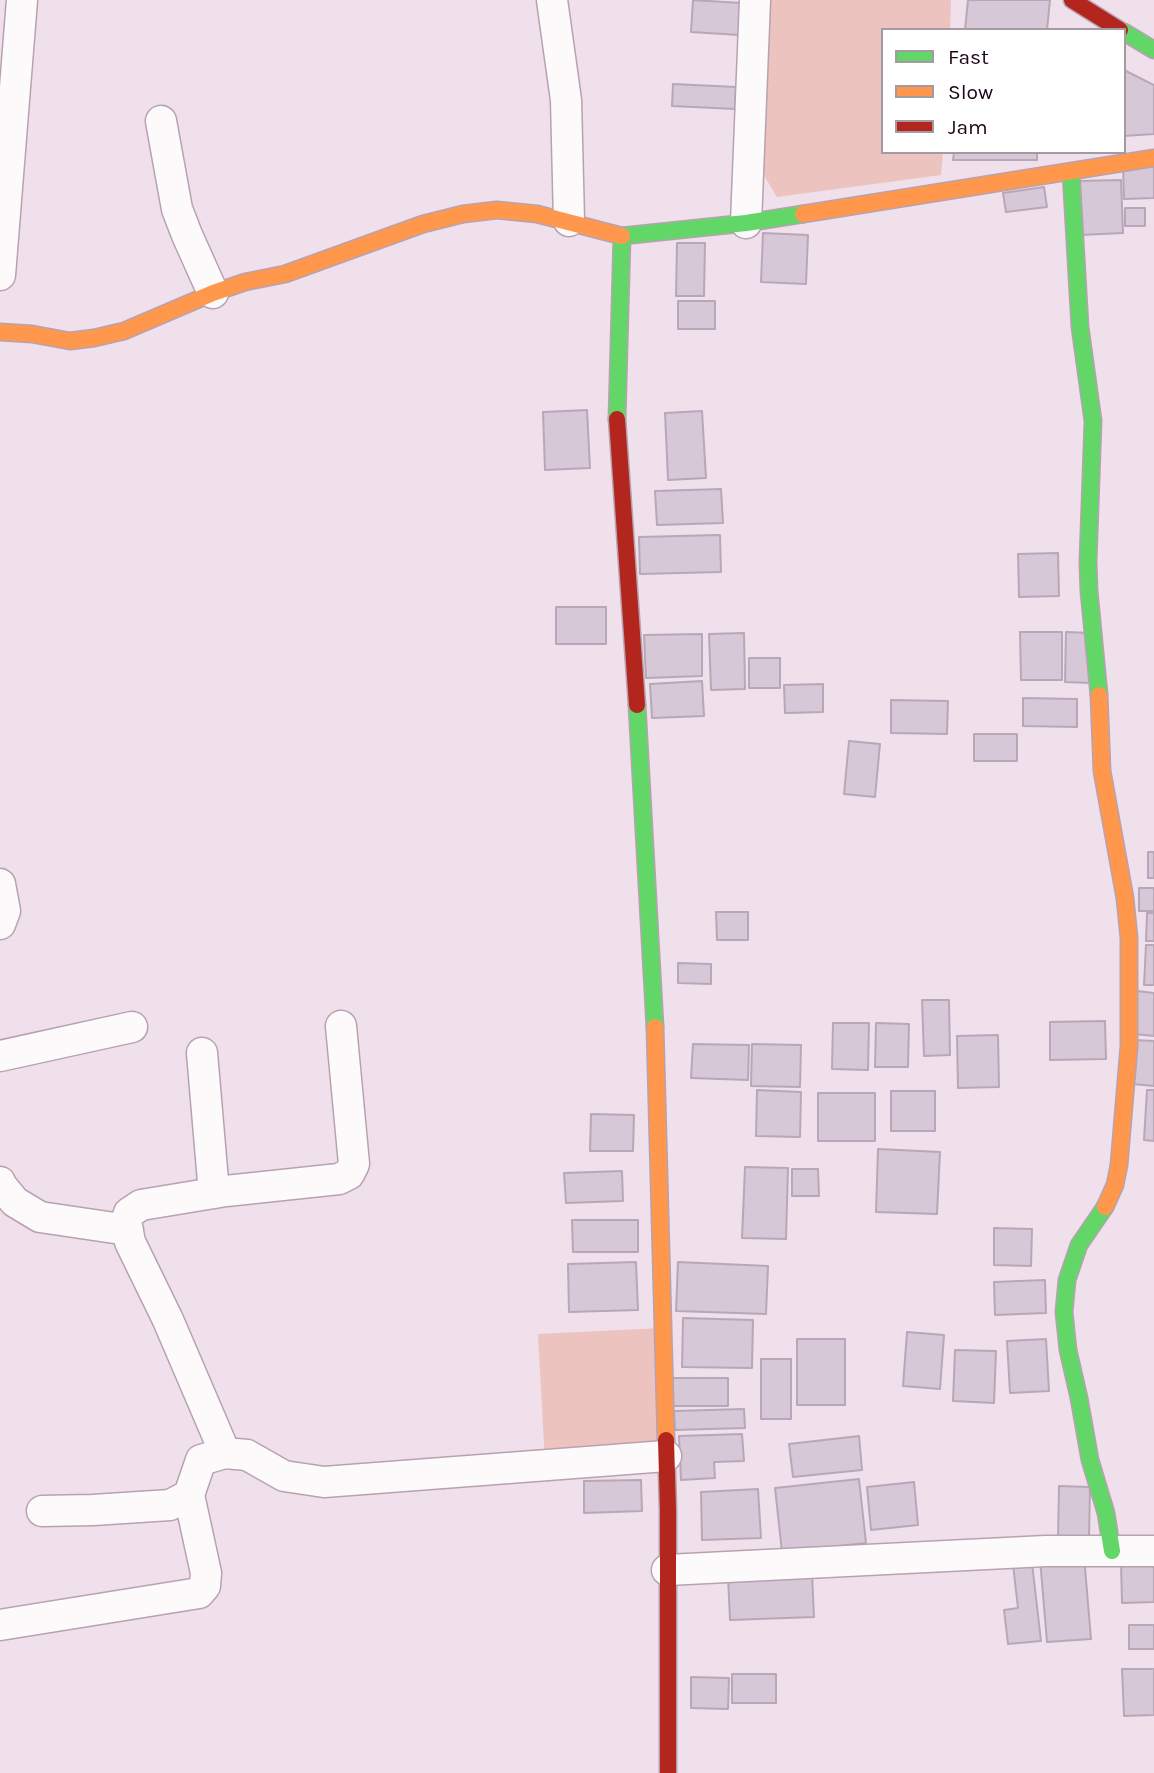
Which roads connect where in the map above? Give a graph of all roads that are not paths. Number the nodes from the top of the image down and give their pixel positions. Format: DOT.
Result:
graph roads {
  1 [pos="22,0"];
  2 [pos="552,0"];
  3 [pos="755,0"];
  4 [pos="1072,0"];
  5 [pos="1117,28"];
  6 [pos="1126,33"];
  7 [pos="1154,50"];
  8 [pos="161,121"];
  9 [pos="1154,158"];
  10 [pos="1071,172"];
  11 [pos="569,221"];
  12 [pos="746,223"];
  13 [pos="622,236"];
  14 [pos="0,275"];
  15 [pos="213,293"];
  16 [pos="0,332"];
  17 [pos="0,884"];
  18 [pos="0,924"];
  19 [pos="341,1026"];
  20 [pos="132,1027"];
  21 [pos="202,1053"];
  22 [pos="0,1056"];
  23 [pos="0,1182"];
  24 [pos="214,1194"];
  25 [pos="128,1230"];
  26 [pos="225,1453"];
  27 [pos="666,1456"];
  28 [pos="189,1495"];
  29 [pos="42,1511"];
  30 [pos="1112,1551"];
  31 [pos="1154,1551"];
  32 [pos="667,1570"];
  33 [pos="0,1625"];
  34 [pos="668,1773"];
  1 -- 14 [label="street"];
  2 -- 11 [label="street"];
  3 -- 12 [label="street"];
  4 -- 5 [label="street"];
  6 -- 7 [label="street"];
  8 -- 15 [label="street"];
  9 -- 10 [label="street"];
  10 -- 12 [label="street"];
  10 -- 30 [label="street"];
  11 -- 13 [label="street"];
  11 -- 15 [label="street"];
  12 -- 13 [label="street"];
  13 -- 27 [label="street"];
  15 -- 16 [label="street"];
  17 -- 18 [label="street"];
  19 -- 24 [label="street"];
  20 -- 22 [label="street"];
  21 -- 24 [label="street"];
  23 -- 25 [label="street"];
  24 -- 25 [label="street"];
  25 -- 26 [label="street"];
  26 -- 27 [label="street"];
  26 -- 28 [label="street"];
  27 -- 32 [label="street"];
  28 -- 29 [label="street"];
  28 -- 33 [label="street"];
  30 -- 31 [label="street"];
  30 -- 32 [label="street"];
  32 -- 34 [label="street"];
}
